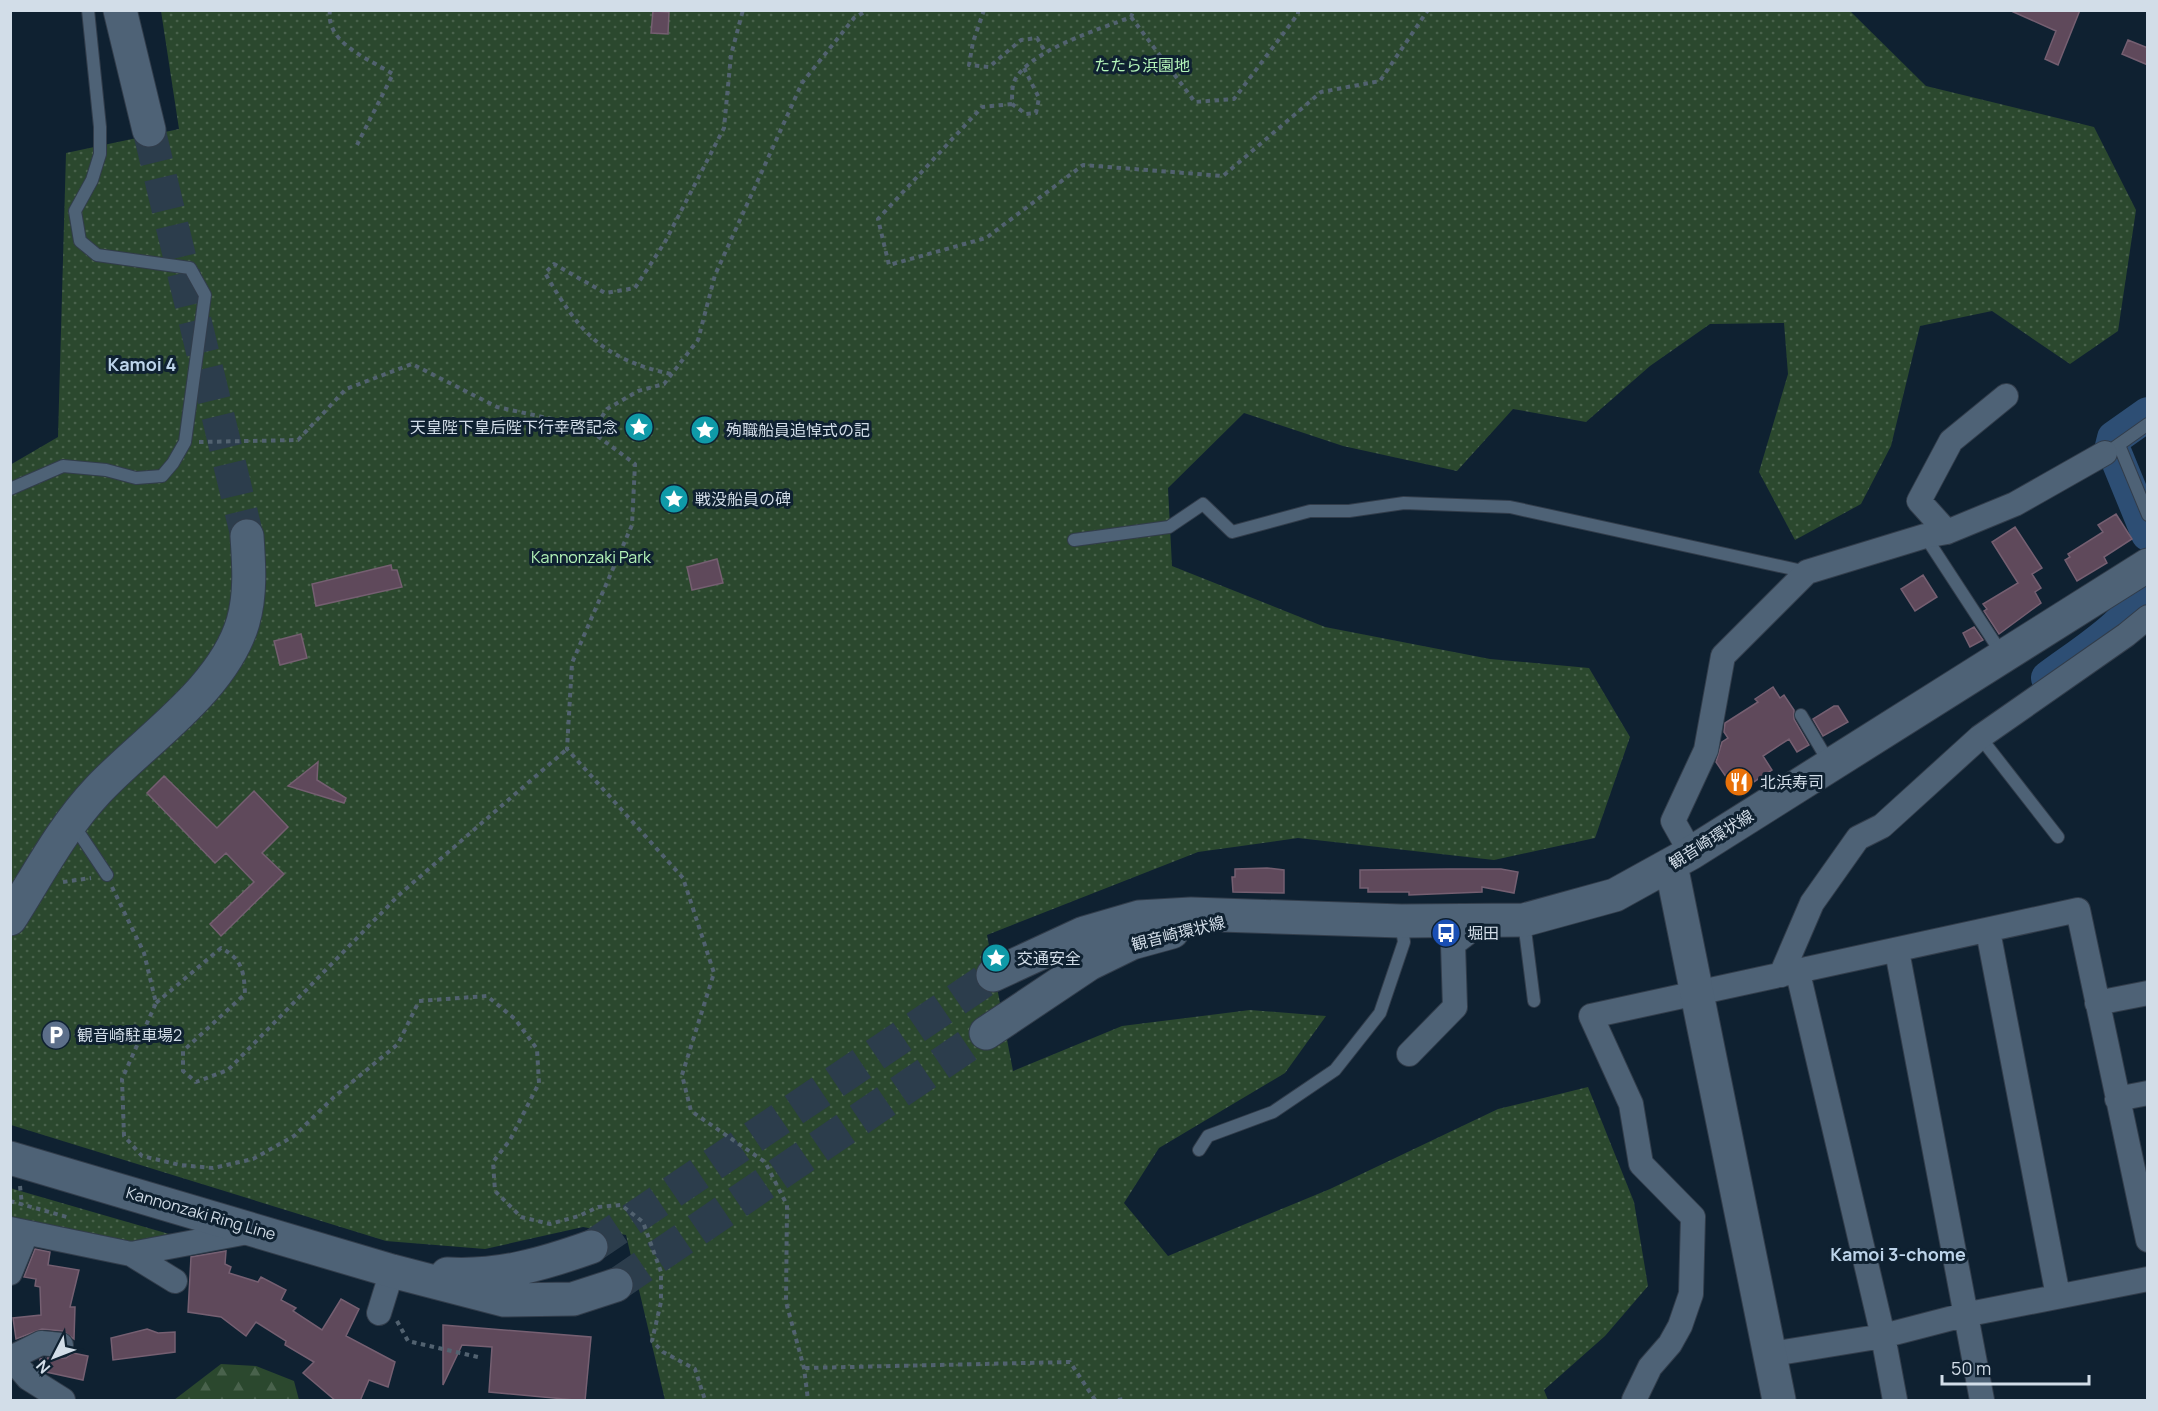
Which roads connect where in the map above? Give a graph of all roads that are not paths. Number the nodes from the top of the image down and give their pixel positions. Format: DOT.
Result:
graph roads {
  1 [pos="88,10"];
  2 [pos="120,10"];
  3 [pos="149,130"];
  4 [pos="2006,396"];
  5 [pos="2148,424"];
  6 [pos="2112,449"];
  7 [pos="10,489"];
  8 [pos="2148,515"];
  9 [pos="1936,534"];
  10 [pos="247,536"];
  11 [pos="1074,540"];
  12 [pos="2148,565"];
  13 [pos="1808,572"];
  14 [pos="2148,617"];
  15 [pos="2003,655"];
  16 [pos="1801,715"];
  17 [pos="1980,737"];
  18 [pos="1830,764"];
  19 [pos="71,822"];
  20 [pos="2058,837"];
  21 [pos="1681,859"];
  22 [pos="107,876"];
  23 [pos="1250,916"];
  24 [pos="10,919"];
  25 [pos="1465,920"];
  26 [pos="1524,920"];
  27 [pos="1401,921"];
  28 [pos="1988,931"];
  29 [pos="1897,951"];
  30 [pos="1789,974"];
  31 [pos="993,975"];
  32 [pos="1699,993"];
  33 [pos="2148,993"];
  34 [pos="1534,1002"];
  35 [pos="2097,1003"];
  36 [pos="986,1033"];
  37 [pos="1409,1054"];
  38 [pos="2148,1093"];
  39 [pos="2117,1100"];
  40 [pos="1199,1150"];
  41 [pos="10,1158"];
  42 [pos="2143,1191"];
  43 [pos="258,1229"];
  44 [pos="18,1232"];
  45 [pos="2148,1240"];
  46 [pos="591,1247"];
  47 [pos="130,1254"];
  48 [pos="392,1271"];
  49 [pos="10,1273"];
  50 [pos="2148,1279"];
  51 [pos="175,1281"];
  52 [pos="616,1285"];
  53 [pos="2058,1296"];
  54 [pos="379,1313"];
  55 [pos="1964,1315"];
  56 [pos="1883,1336"];
  57 [pos="61,1345"];
  58 [pos="22,1349"];
  59 [pos="1772,1354"];
  60 [pos="63,1401"];
  61 [pos="1634,1401"];
  62 [pos="1779,1401"];
  63 [pos="1895,1401"];
  64 [pos="1982,1401"];
  1 -- 7 [label="lane"];
  2 -- 3 [label="main road"];
  4 -- 9 [label="street"];
  5 -- 6 [label="lane"];
  6 -- 8 [label="lane"];
  6 -- 9 [label="street"];
  9 -- 13 [label="street"];
  9 -- 15 [label="lane"];
  10 -- 19 [label="main road"];
  11 -- 13 [label="lane"];
  12 -- 15 [label="main road, 観音崎環状線"];
  13 -- 21 [label="street"];
  14 -- 17 [label="street"];
  15 -- 18 [label="main road, 観音崎環状線"];
  16 -- 18 [label="lane"];
  17 -- 20 [label="lane"];
  17 -- 30 [label="street"];
  18 -- 21 [label="main road, 観音崎環状線"];
  19 -- 22 [label="lane"];
  19 -- 24 [label="main road"];
  21 -- 26 [label="main road, 観音崎環状線"];
  21 -- 32 [label="main road"];
  23 -- 27 [label="main road, 観音崎環状線"];
  23 -- 31 [label="main road, 観音崎環状線"];
  23 -- 36 [label="main road, 観音崎環状線"];
  25 -- 26 [label="main road, 観音崎環状線"];
  25 -- 27 [label="main road, 観音崎環状線"];
  25 -- 37 [label="street"];
  26 -- 34 [label="lane"];
  27 -- 40 [label="lane"];
  28 -- 29 [label="street"];
  28 -- 35 [label="street"];
  28 -- 53 [label="street"];
  29 -- 30 [label="street"];
  29 -- 55 [label="street"];
  30 -- 32 [label="street"];
  30 -- 56 [label="street"];
  32 -- 59 [label="main road"];
  32 -- 61 [label="street"];
  33 -- 35 [label="street"];
  35 -- 39 [label="street"];
  38 -- 39 [label="street"];
  39 -- 42 [label="street"];
  41 -- 43 [label="main road, Kannonzaki Ring Line"];
  42 -- 45 [label="street"];
  43 -- 47 [label="street"];
  43 -- 48 [label="main road, Kannonzaki Ring Line"];
  44 -- 47 [label="street"];
  44 -- 49 [label="street"];
  46 -- 48 [label="main road, Kannonzaki Ring Line"];
  47 -- 51 [label="street"];
  48 -- 52 [label="main road, Kannonzaki Ring Line"];
  48 -- 54 [label="street"];
  50 -- 53 [label="street"];
  53 -- 55 [label="street"];
  55 -- 56 [label="street"];
  55 -- 64 [label="street"];
  56 -- 59 [label="street"];
  56 -- 63 [label="street"];
  57 -- 58 [label="street"];
  58 -- 60 [label="street"];
  59 -- 62 [label="main road"];
}
